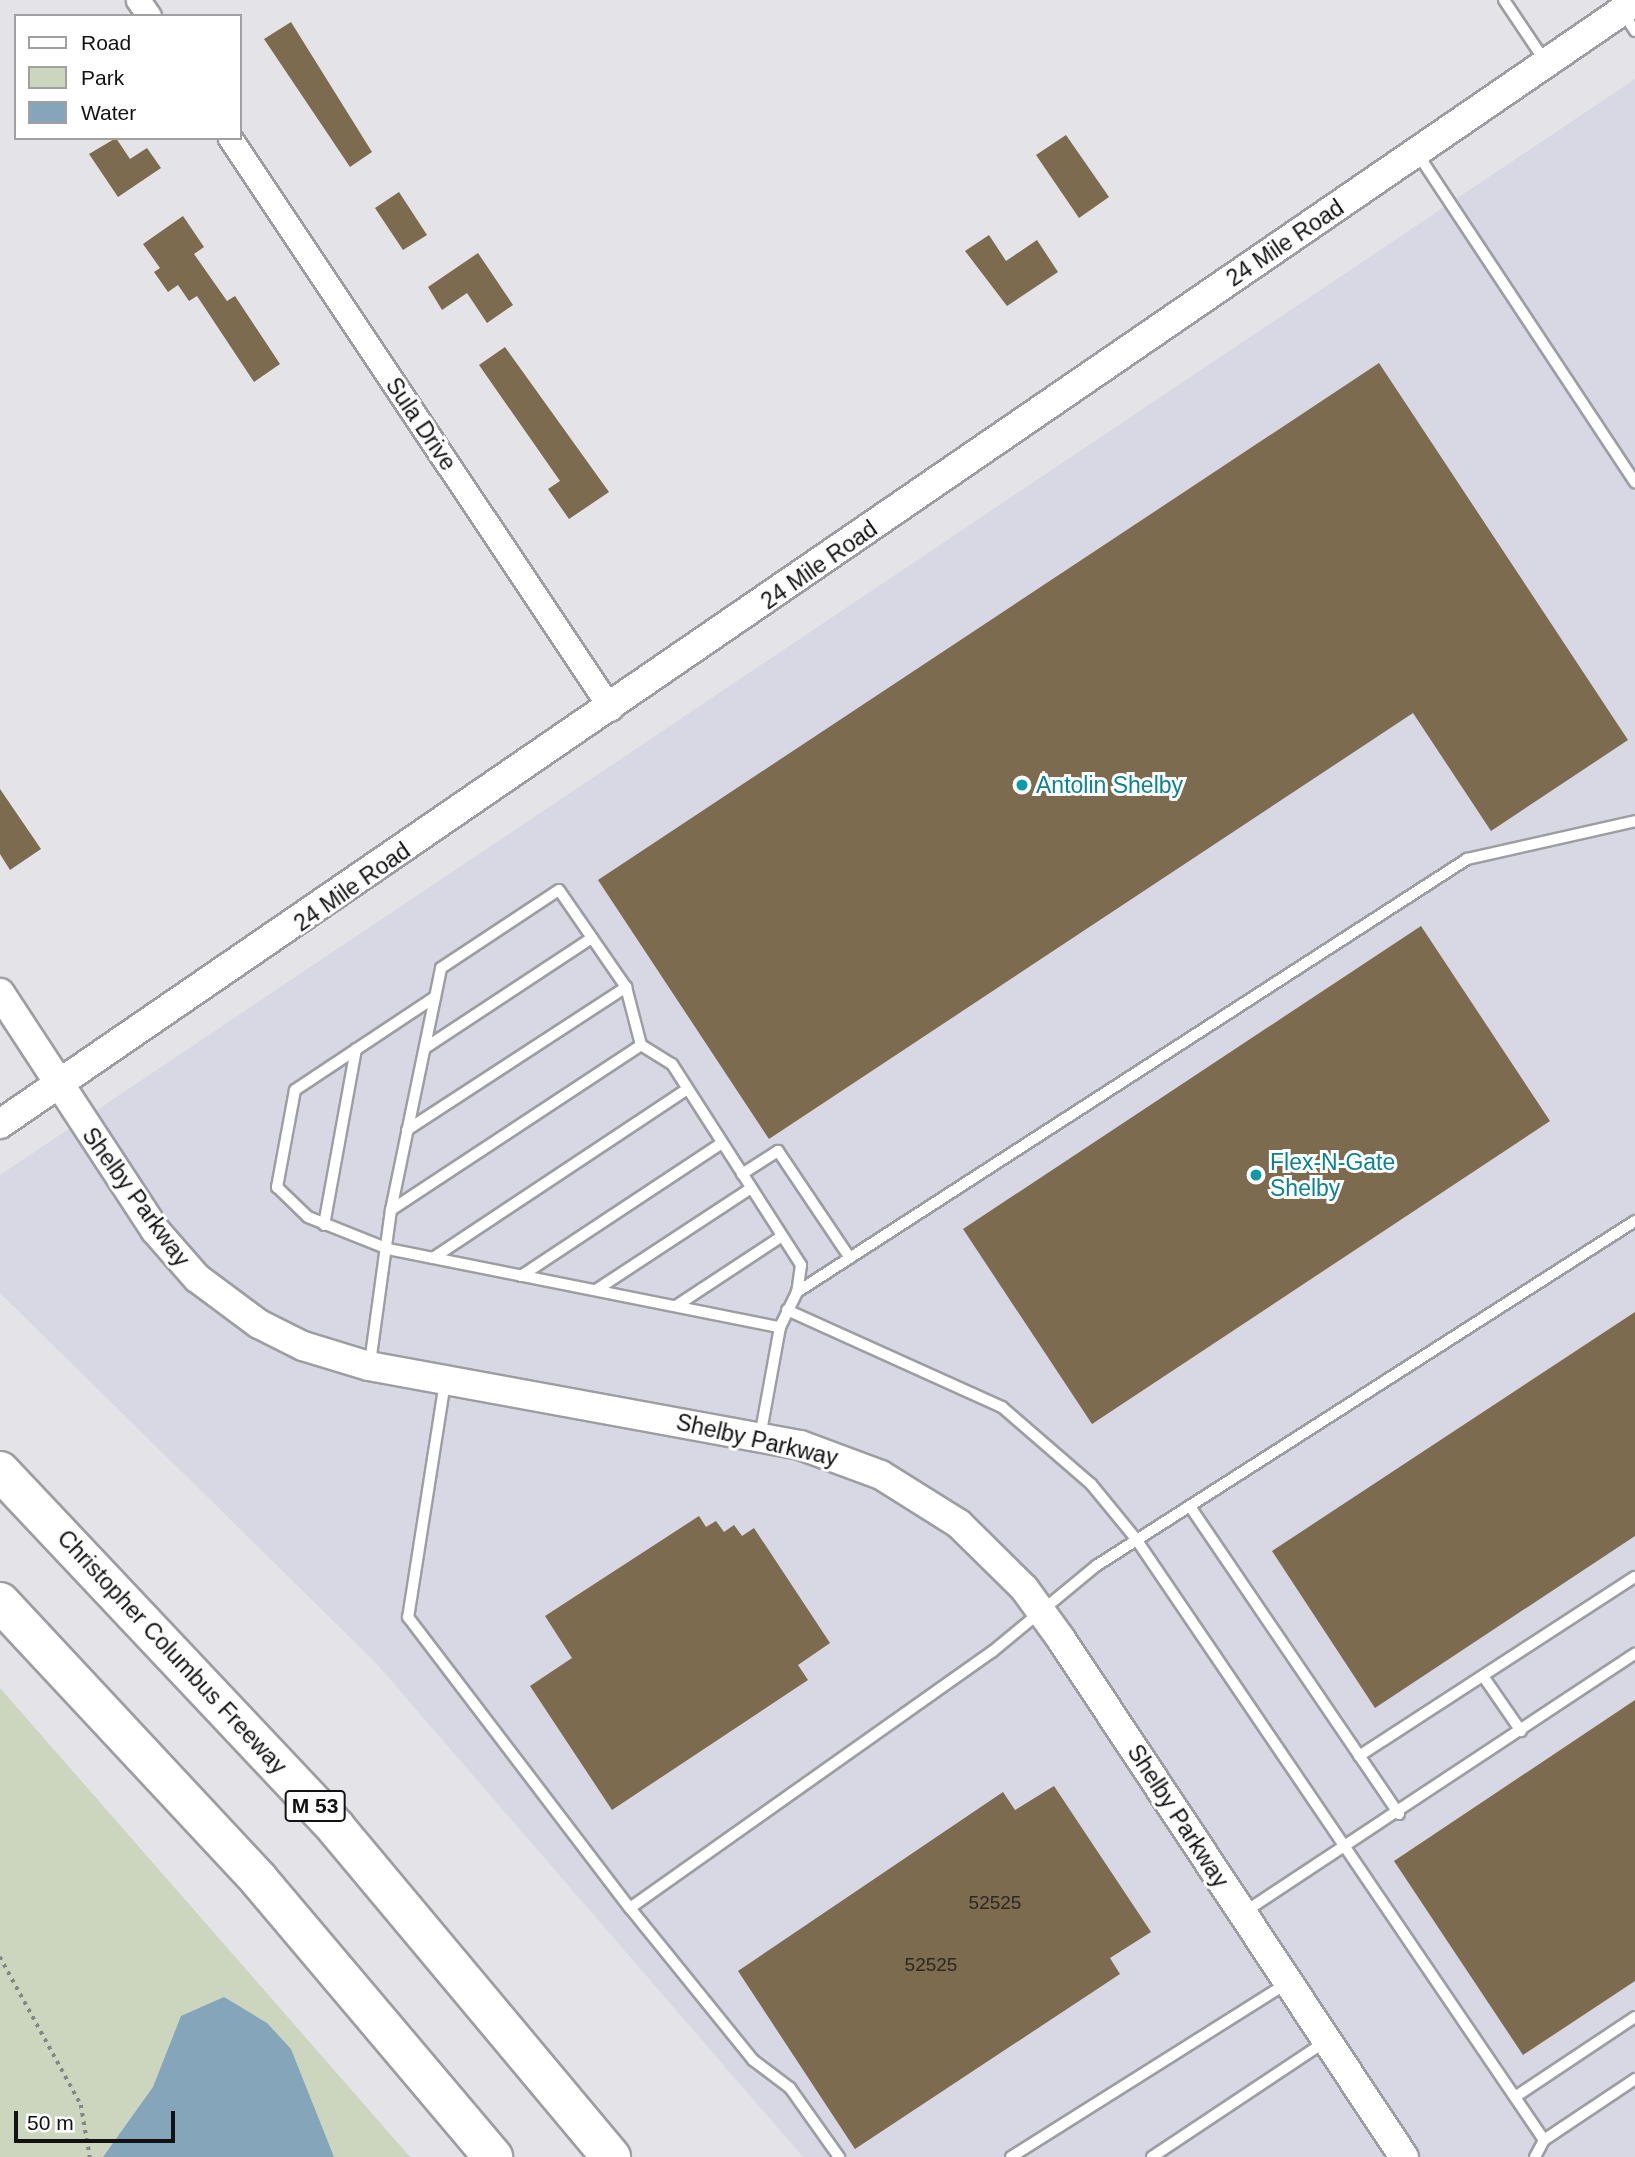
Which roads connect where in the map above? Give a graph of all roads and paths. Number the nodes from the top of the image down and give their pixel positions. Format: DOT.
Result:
graph roads {
  1 [pos="1504,0"];
  2 [pos="1631,15"];
  3 [pos="1547,64"];
  4 [pos="231,140"];
  5 [pos="1417,153"];
  6 [pos="1635,482"];
  7 [pos="611,709"];
  8 [pos="1635,821"];
  9 [pos="592,939"];
  10 [pos="626,987"];
  11 [pos="0,993"];
  12 [pos="435,997"];
  13 [pos="641,1045"];
  14 [pos="425,1048"];
  15 [pos="356,1049"];
  16 [pos="57,1086"];
  17 [pos="687,1089"];
  18 [pos="0,1124"];
  19 [pos="407,1130"];
  20 [pos="722,1143"];
  21 [pos="742,1174"];
  22 [pos="751,1188"];
  23 [pos="391,1210"];
  24 [pos="1635,1221"];
  25 [pos="324,1225"];
  26 [pos="782,1236"];
  27 [pos="388,1249"];
  28 [pos="433,1258"];
  29 [pos="850,1258"];
  30 [pos="521,1276"];
  31 [pos="596,1290"];
  32 [pos="797,1292"];
  33 [pos="676,1306"];
  34 [pos="787,1310"];
  35 [pos="780,1327"];
  36 [pos="369,1366"];
  37 [pos="446,1380"];
  38 [pos="760,1437"];
  39 [pos="0,1471"];
  40 [pos="1191,1508"];
  41 [pos="1136,1539"];
  42 [pos="1635,1577"];
  43 [pos="0,1602"];
  44 [pos="1041,1611"];
  45 [pos="1635,1654"];
  46 [pos="1483,1676"];
  47 [pos="1521,1731"];
  48 [pos="1359,1756"];
  49 [pos="1399,1814"];
  50 [pos="1343,1847"];
  51 [pos="630,1908"];
  52 [pos="1242,1913"];
  53 [pos="0,1957"];
  54 [pos="1288,1983"];
  55 [pos="1635,2017"];
  56 [pos="1326,2040"];
  57 [pos="1635,2079"];
  58 [pos="1515,2097"];
  59 [pos="1544,2140"];
  60 [pos="90,2157"];
  61 [pos="493,2157"];
  62 [pos="611,2157"];
  63 [pos="839,2157"];
  64 [pos="1011,2157"];
  65 [pos="1152,2157"];
  66 [pos="1404,2157"];
  67 [pos="1535,2157"];
  1 -- 3 [label="lane"];
  2 -- 3 [label="street, 24 Mile Road"];
  3 -- 5 [label="street, 24 Mile Road"];
  4 -- 7 [label="street, Sula Drive"];
  5 -- 6 [label="lane"];
  5 -- 7 [label="street, 24 Mile Road"];
  7 -- 16 [label="street, 24 Mile Road"];
  8 -- 29 [label="lane"];
  9 -- 10 [label="lane"];
  9 -- 12 [label="lane"];
  9 -- 14 [label="lane"];
  10 -- 13 [label="lane"];
  10 -- 19 [label="lane"];
  11 -- 16 [label="street, Shelby Parkway"];
  12 -- 14 [label="lane"];
  12 -- 15 [label="lane"];
  13 -- 17 [label="lane"];
  13 -- 23 [label="lane"];
  14 -- 19 [label="lane"];
  15 -- 25 [label="lane"];
  15 -- 25 [label="lane"];
  16 -- 18 [label="street, 24 Mile Road"];
  16 -- 36 [label="street, Shelby Parkway"];
  17 -- 20 [label="lane"];
  17 -- 28 [label="lane"];
  19 -- 23 [label="lane"];
  20 -- 21 [label="lane"];
  20 -- 30 [label="lane"];
  21 -- 22 [label="lane"];
  21 -- 29 [label="lane"];
  22 -- 26 [label="lane"];
  22 -- 31 [label="lane"];
  23 -- 27 [label="lane"];
  24 -- 40 [label="lane"];
  25 -- 27 [label="lane"];
  26 -- 32 [label="lane"];
  26 -- 33 [label="lane"];
  27 -- 28 [label="lane"];
  27 -- 36 [label="lane"];
  28 -- 30 [label="lane"];
  29 -- 32 [label="lane"];
  30 -- 31 [label="lane"];
  31 -- 33 [label="lane"];
  32 -- 34 [label="lane"];
  33 -- 35 [label="lane"];
  34 -- 35 [label="lane"];
  34 -- 41 [label="lane"];
  35 -- 38 [label="lane"];
  36 -- 37 [label="street, Shelby Parkway"];
  37 -- 38 [label="street, Shelby Parkway"];
  37 -- 51 [label="lane"];
  38 -- 44 [label="street, Shelby Parkway"];
  39 -- 62 [label="highway, Christopher Columbus Freeway / M 53"];
  40 -- 41 [label="lane"];
  40 -- 48 [label="lane"];
  41 -- 44 [label="lane"];
  41 -- 50 [label="lane"];
  42 -- 46 [label="lane"];
  43 -- 61 [label="highway"];
  44 -- 51 [label="lane"];
  44 -- 52 [label="street, Shelby Parkway"];
  45 -- 47 [label="lane"];
  46 -- 47 [label="lane"];
  46 -- 48 [label="lane"];
  47 -- 49 [label="lane"];
  48 -- 49 [label="lane"];
  49 -- 50 [label="lane"];
  50 -- 52 [label="lane"];
  50 -- 58 [label="lane"];
  51 -- 63 [label="lane"];
  52 -- 54 [label="street, Shelby Parkway"];
  53 -- 60 [label="path"];
  54 -- 56 [label="street, Shelby Parkway"];
  54 -- 64 [label="lane"];
  55 -- 58 [label="lane"];
  56 -- 65 [label="lane"];
  56 -- 66 [label="street, Shelby Parkway"];
  57 -- 59 [label="lane"];
  58 -- 59 [label="lane"];
  59 -- 67 [label="lane"];
}
